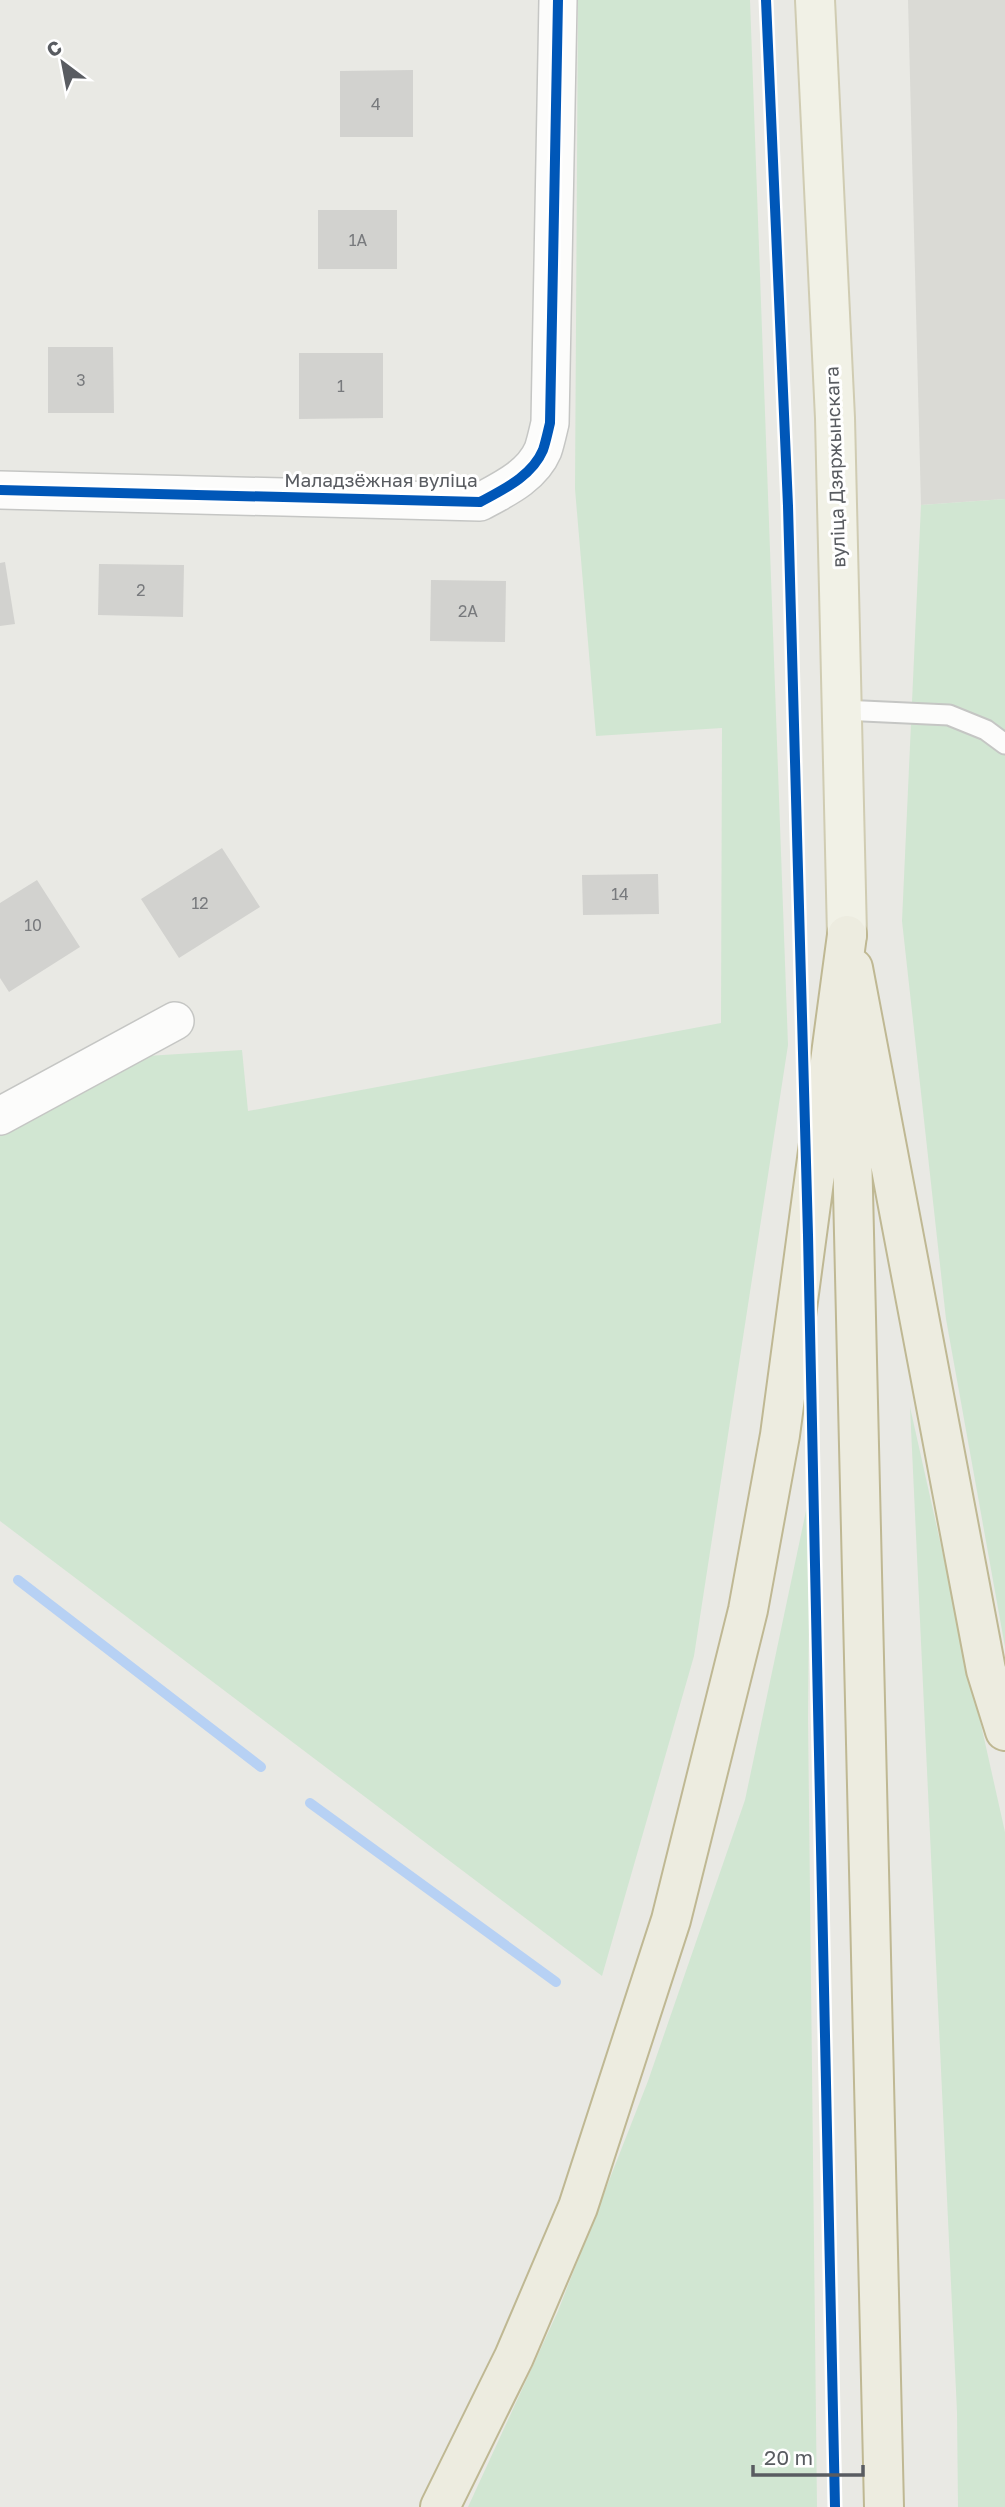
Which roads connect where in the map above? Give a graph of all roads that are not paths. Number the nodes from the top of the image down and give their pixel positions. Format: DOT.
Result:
graph roads {
  1 [pos="558,0"];
  2 [pos="815,0"];
  3 [pos="0,490"];
  4 [pos="842,710"];
  5 [pos="1005,744"];
  6 [pos="847,935"];
  7 [pos="175,1021"];
  8 [pos="0,1116"];
  9 [pos="1005,1731"];
  10 [pos="440,2507"];
  11 [pos="884,2507"];
  1 -- 3 [label="street, Маладзёжная вуліца"];
  2 -- 4 [label="main road, вуліца Дзяржынскага"];
  4 -- 5 [label="lane"];
  4 -- 6 [label="main road, вуліца Дзяржынскага"];
  6 -- 9 [label="highway"];
  6 -- 10 [label="highway"];
  6 -- 11 [label="highway"];
  7 -- 8 [label="street"];
}
